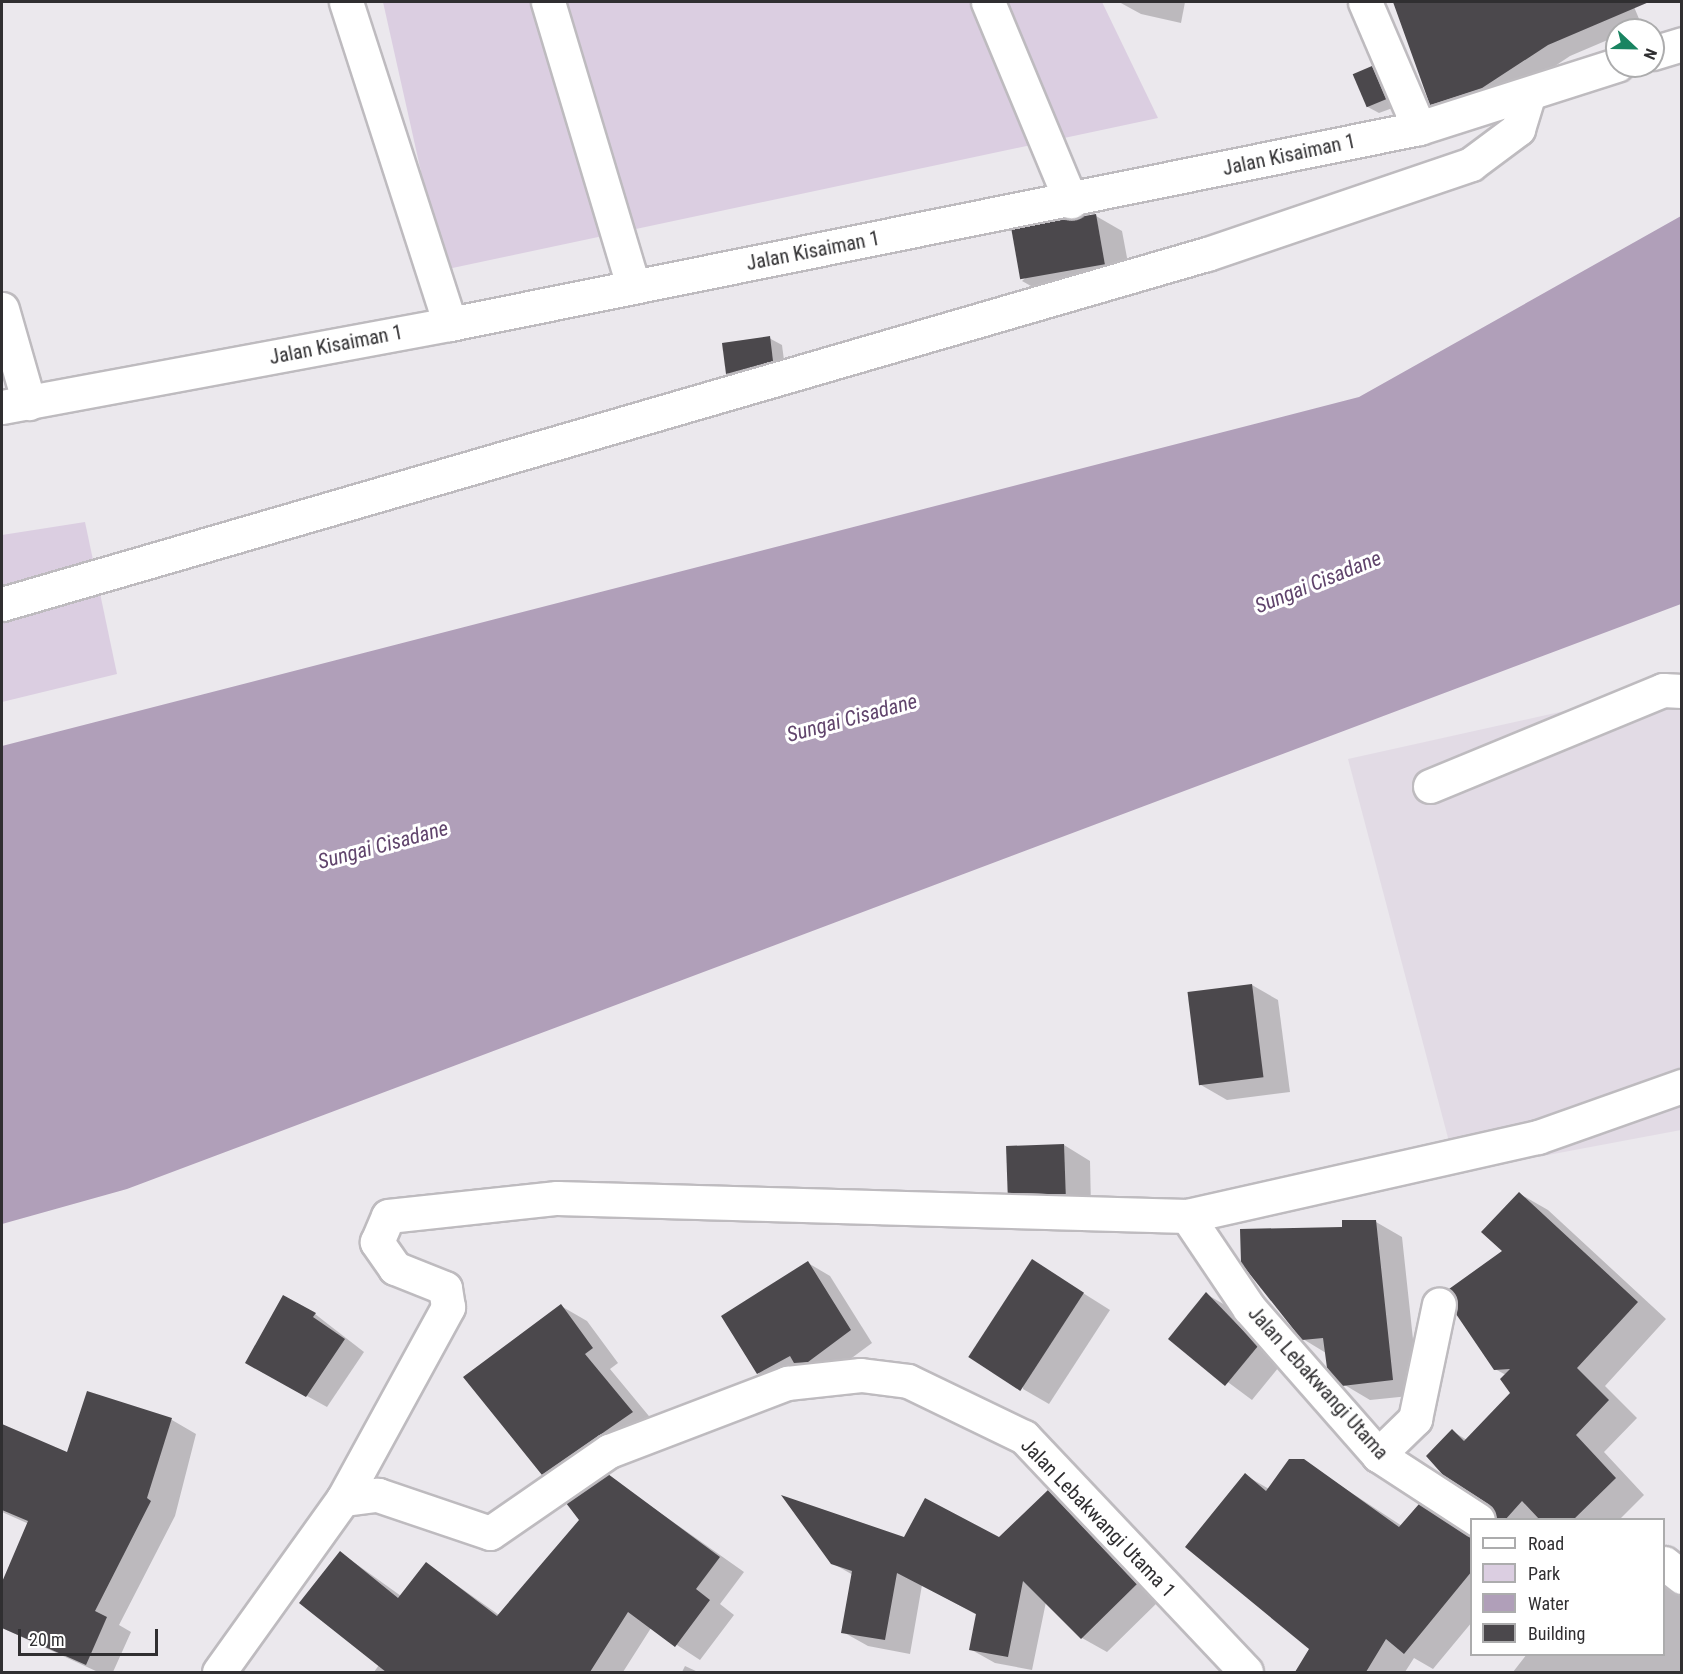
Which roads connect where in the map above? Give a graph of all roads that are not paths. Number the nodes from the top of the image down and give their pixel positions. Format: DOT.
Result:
graph roads {
  1 [pos="346,2"];
  2 [pos="548,2"];
  3 [pos="988,2"];
  4 [pos="1365,2"];
  5 [pos="1682,44"];
  6 [pos="1665,49"];
  7 [pos="1605,69"];
  8 [pos="1529,94"];
  9 [pos="1419,128"];
  10 [pos="1071,201"];
  11 [pos="633,286"];
  12 [pos="2,309"];
  13 [pos="450,324"];
  14 [pos="15,405"];
  15 [pos="2,604"];
  16 [pos="1682,691"];
  17 [pos="1430,786"];
  18 [pos="1682,1086"];
  19 [pos="1187,1216"];
  20 [pos="1439,1304"];
  21 [pos="1378,1455"];
  22 [pos="343,1499"];
  23 [pos="1475,1518"];
  24 [pos="1665,1564"];
  25 [pos="1682,1577"];
  26 [pos="219,1672"];
  27 [pos="1246,1672"];
  1 -- 13 [label="street"];
  2 -- 11 [label="street"];
  3 -- 10 [label="street"];
  4 -- 9 [label="street"];
  5 -- 6 [label="street"];
  7 -- 8 [label="street, Jalan Kisaiman 1"];
  8 -- 9 [label="street, Jalan Kisaiman 1"];
  8 -- 15 [label="street"];
  9 -- 10 [label="street, Jalan Kisaiman 1"];
  10 -- 11 [label="street, Jalan Kisaiman 1"];
  11 -- 13 [label="street, Jalan Kisaiman 1"];
  12 -- 14 [label="street"];
  13 -- 14 [label="street, Jalan Kisaiman 1"];
  16 -- 17 [label="street"];
  18 -- 19 [label="street"];
  19 -- 21 [label="street, Jalan Lebakwangi Utama"];
  19 -- 22 [label="street"];
  20 -- 21 [label="street"];
  21 -- 23 [label="street, Jalan Lebakwangi Utama"];
  22 -- 26 [label="street"];
  22 -- 27 [label="street, Jalan Lebakwangi Utama 1"];
  24 -- 25 [label="street"];
}
